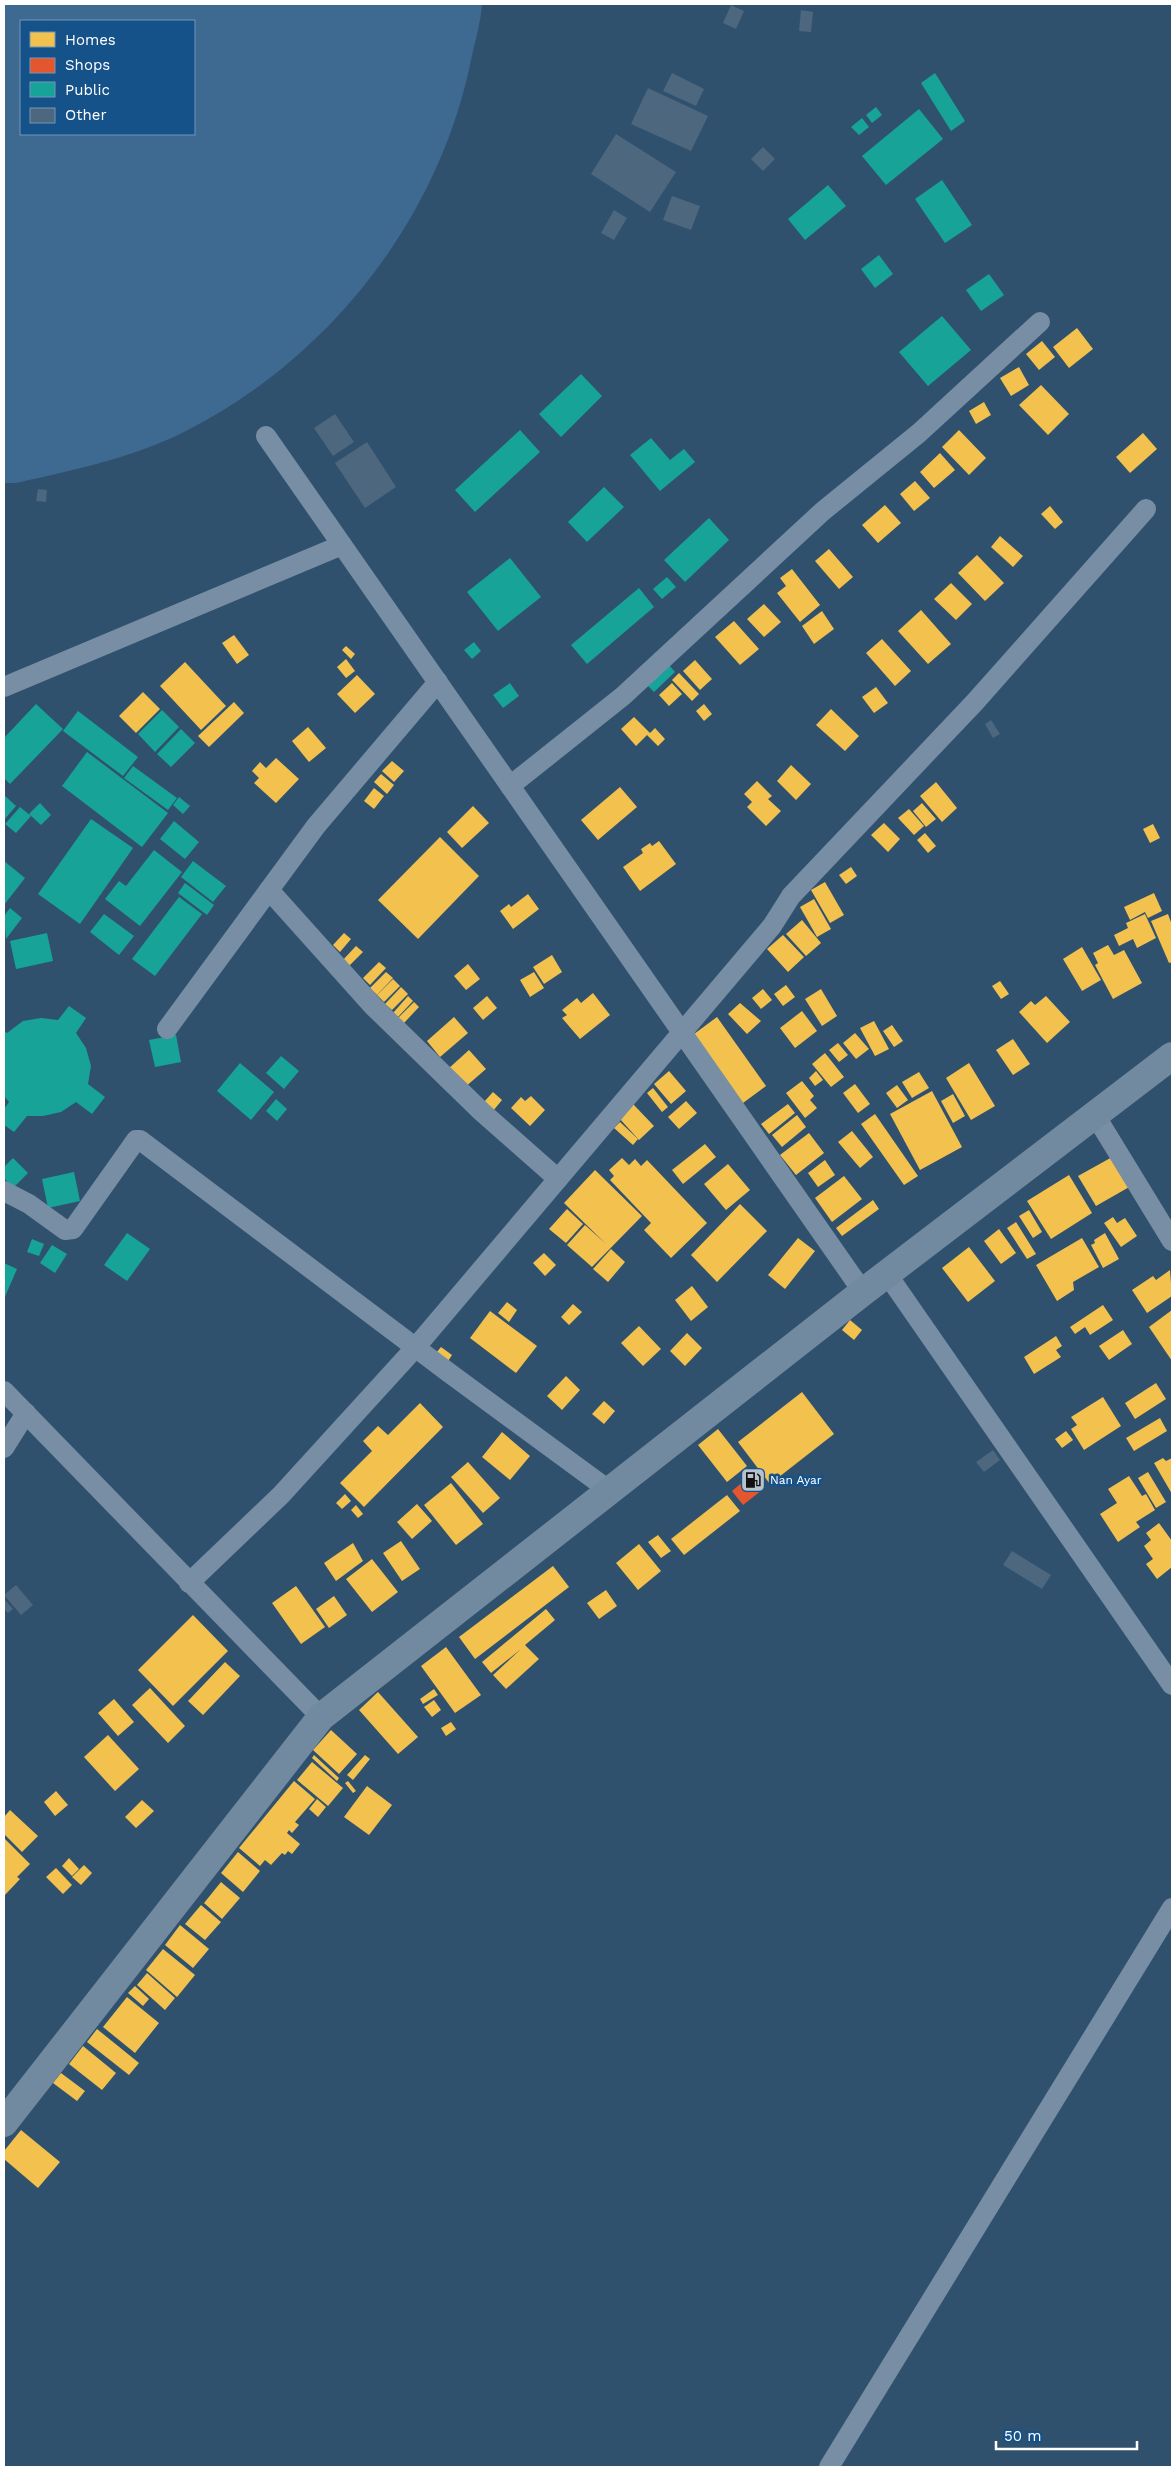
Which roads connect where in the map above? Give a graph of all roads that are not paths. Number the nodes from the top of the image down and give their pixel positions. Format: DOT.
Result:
graph roads {
  1 [pos="1040,322"];
  2 [pos="266,436"];
  3 [pos="1146,509"];
  4 [pos="342,545"];
  5 [pos="438,682"];
  6 [pos="4,687"];
  7 [pos="510,786"];
  8 [pos="269,890"];
  9 [pos="167,1029"];
  10 [pos="682,1032"];
  11 [pos="1172,1056"];
  12 [pos="1095,1115"];
  13 [pos="558,1179"];
  14 [pos="4,1191"];
  15 [pos="1172,1241"];
  16 [pos="886,1274"];
  17 [pos="863,1292"];
  18 [pos="416,1348"];
  19 [pos="4,1391"];
  20 [pos="26,1414"];
  21 [pos="4,1448"];
  22 [pos="610,1491"];
  23 [pos="189,1583"];
  24 [pos="1172,1685"];
  25 [pos="321,1717"];
  26 [pos="1172,1908"];
  27 [pos="4,2123"];
  28 [pos="829,2467"];
  1 -- 7 [label="street"];
  2 -- 4 [label="street"];
  3 -- 10 [label="street"];
  4 -- 5 [label="street"];
  4 -- 6 [label="street"];
  5 -- 7 [label="street"];
  5 -- 8 [label="street"];
  7 -- 10 [label="street"];
  8 -- 9 [label="street"];
  8 -- 13 [label="street"];
  10 -- 13 [label="street"];
  10 -- 17 [label="street"];
  11 -- 12 [label="main road"];
  12 -- 15 [label="street"];
  12 -- 16 [label="main road"];
  13 -- 18 [label="street"];
  14 -- 18 [label="street"];
  16 -- 17 [label="main road"];
  16 -- 24 [label="street"];
  17 -- 22 [label="main road"];
  18 -- 22 [label="street"];
  18 -- 23 [label="street"];
  19 -- 20 [label="street"];
  20 -- 21 [label="street"];
  20 -- 23 [label="street"];
  22 -- 25 [label="main road"];
  23 -- 25 [label="street"];
  25 -- 27 [label="main road"];
  26 -- 28 [label="street"];
}
